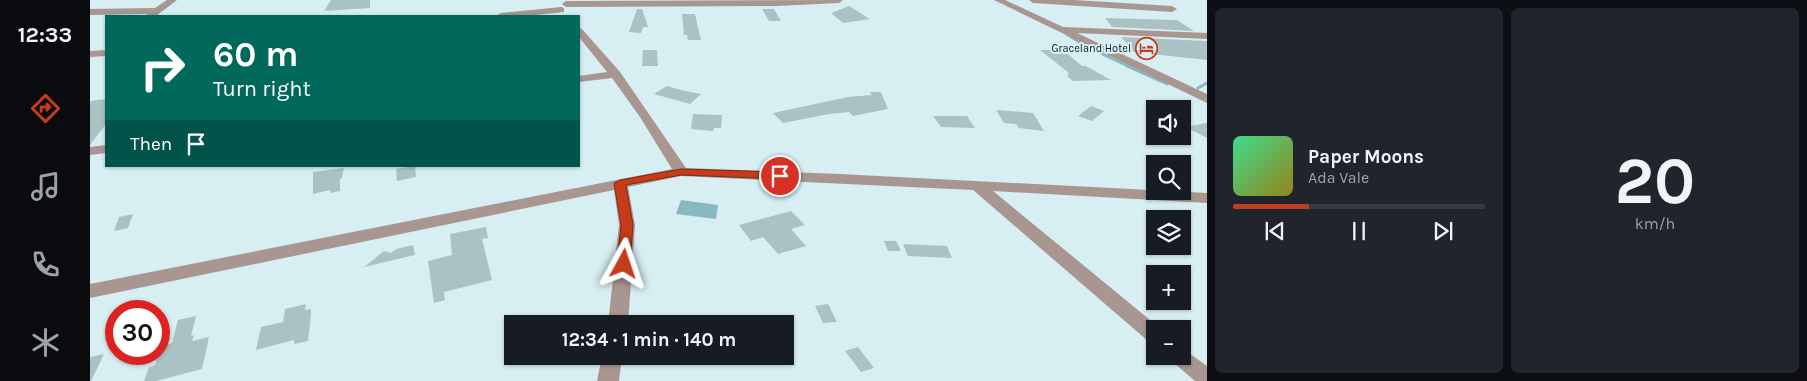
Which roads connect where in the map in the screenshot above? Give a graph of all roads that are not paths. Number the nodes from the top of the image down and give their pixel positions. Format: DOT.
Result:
graph roads {
  1 [pos="173,0"];
  2 [pos="839,0"];
  3 [pos="998,0"];
  4 [pos="1032,0"];
  5 [pos="565,7"];
  6 [pos="1172,9"];
  7 [pos="90,12"];
  8 [pos="153,14"];
  9 [pos="508,15"];
  10 [pos="1060,30"];
  11 [pos="580,31"];
  12 [pos="1207,36"];
  13 [pos="105,53"];
  14 [pos="90,54"];
  15 [pos="616,74"];
  16 [pos="580,80"];
  17 [pos="1207,99"];
  18 [pos="105,148"];
  19 [pos="90,151"];
  20 [pos="681,172"];
  21 [pos="620,183"];
  22 [pos="978,186"];
  23 [pos="1207,198"];
  24 [pos="90,291"];
  25 [pos="619,315"];
  26 [pos="1146,327"];
  27 [pos="611,365"];
  28 [pos="1191,365"];
  29 [pos="1207,379"];
  30 [pos="608,381"];
  1 -- 8 [label="street"];
  2 -- 5 [label="street"];
  3 -- 10 [label="street"];
  4 -- 6 [label="street"];
  5 -- 9 [label="street"];
  7 -- 8 [label="street"];
  10 -- 12 [label="street"];
  10 -- 17 [label="street"];
  11 -- 15 [label="street"];
  13 -- 14 [label="street"];
  15 -- 16 [label="street"];
  15 -- 20 [label="street"];
  18 -- 19 [label="street"];
  20 -- 21 [label="street"];
  20 -- 22 [label="street"];
  21 -- 24 [label="street"];
  21 -- 25 [label="street"];
  22 -- 23 [label="street"];
  22 -- 26 [label="street"];
  27 -- 30 [label="street"];
  28 -- 29 [label="street"];
}
